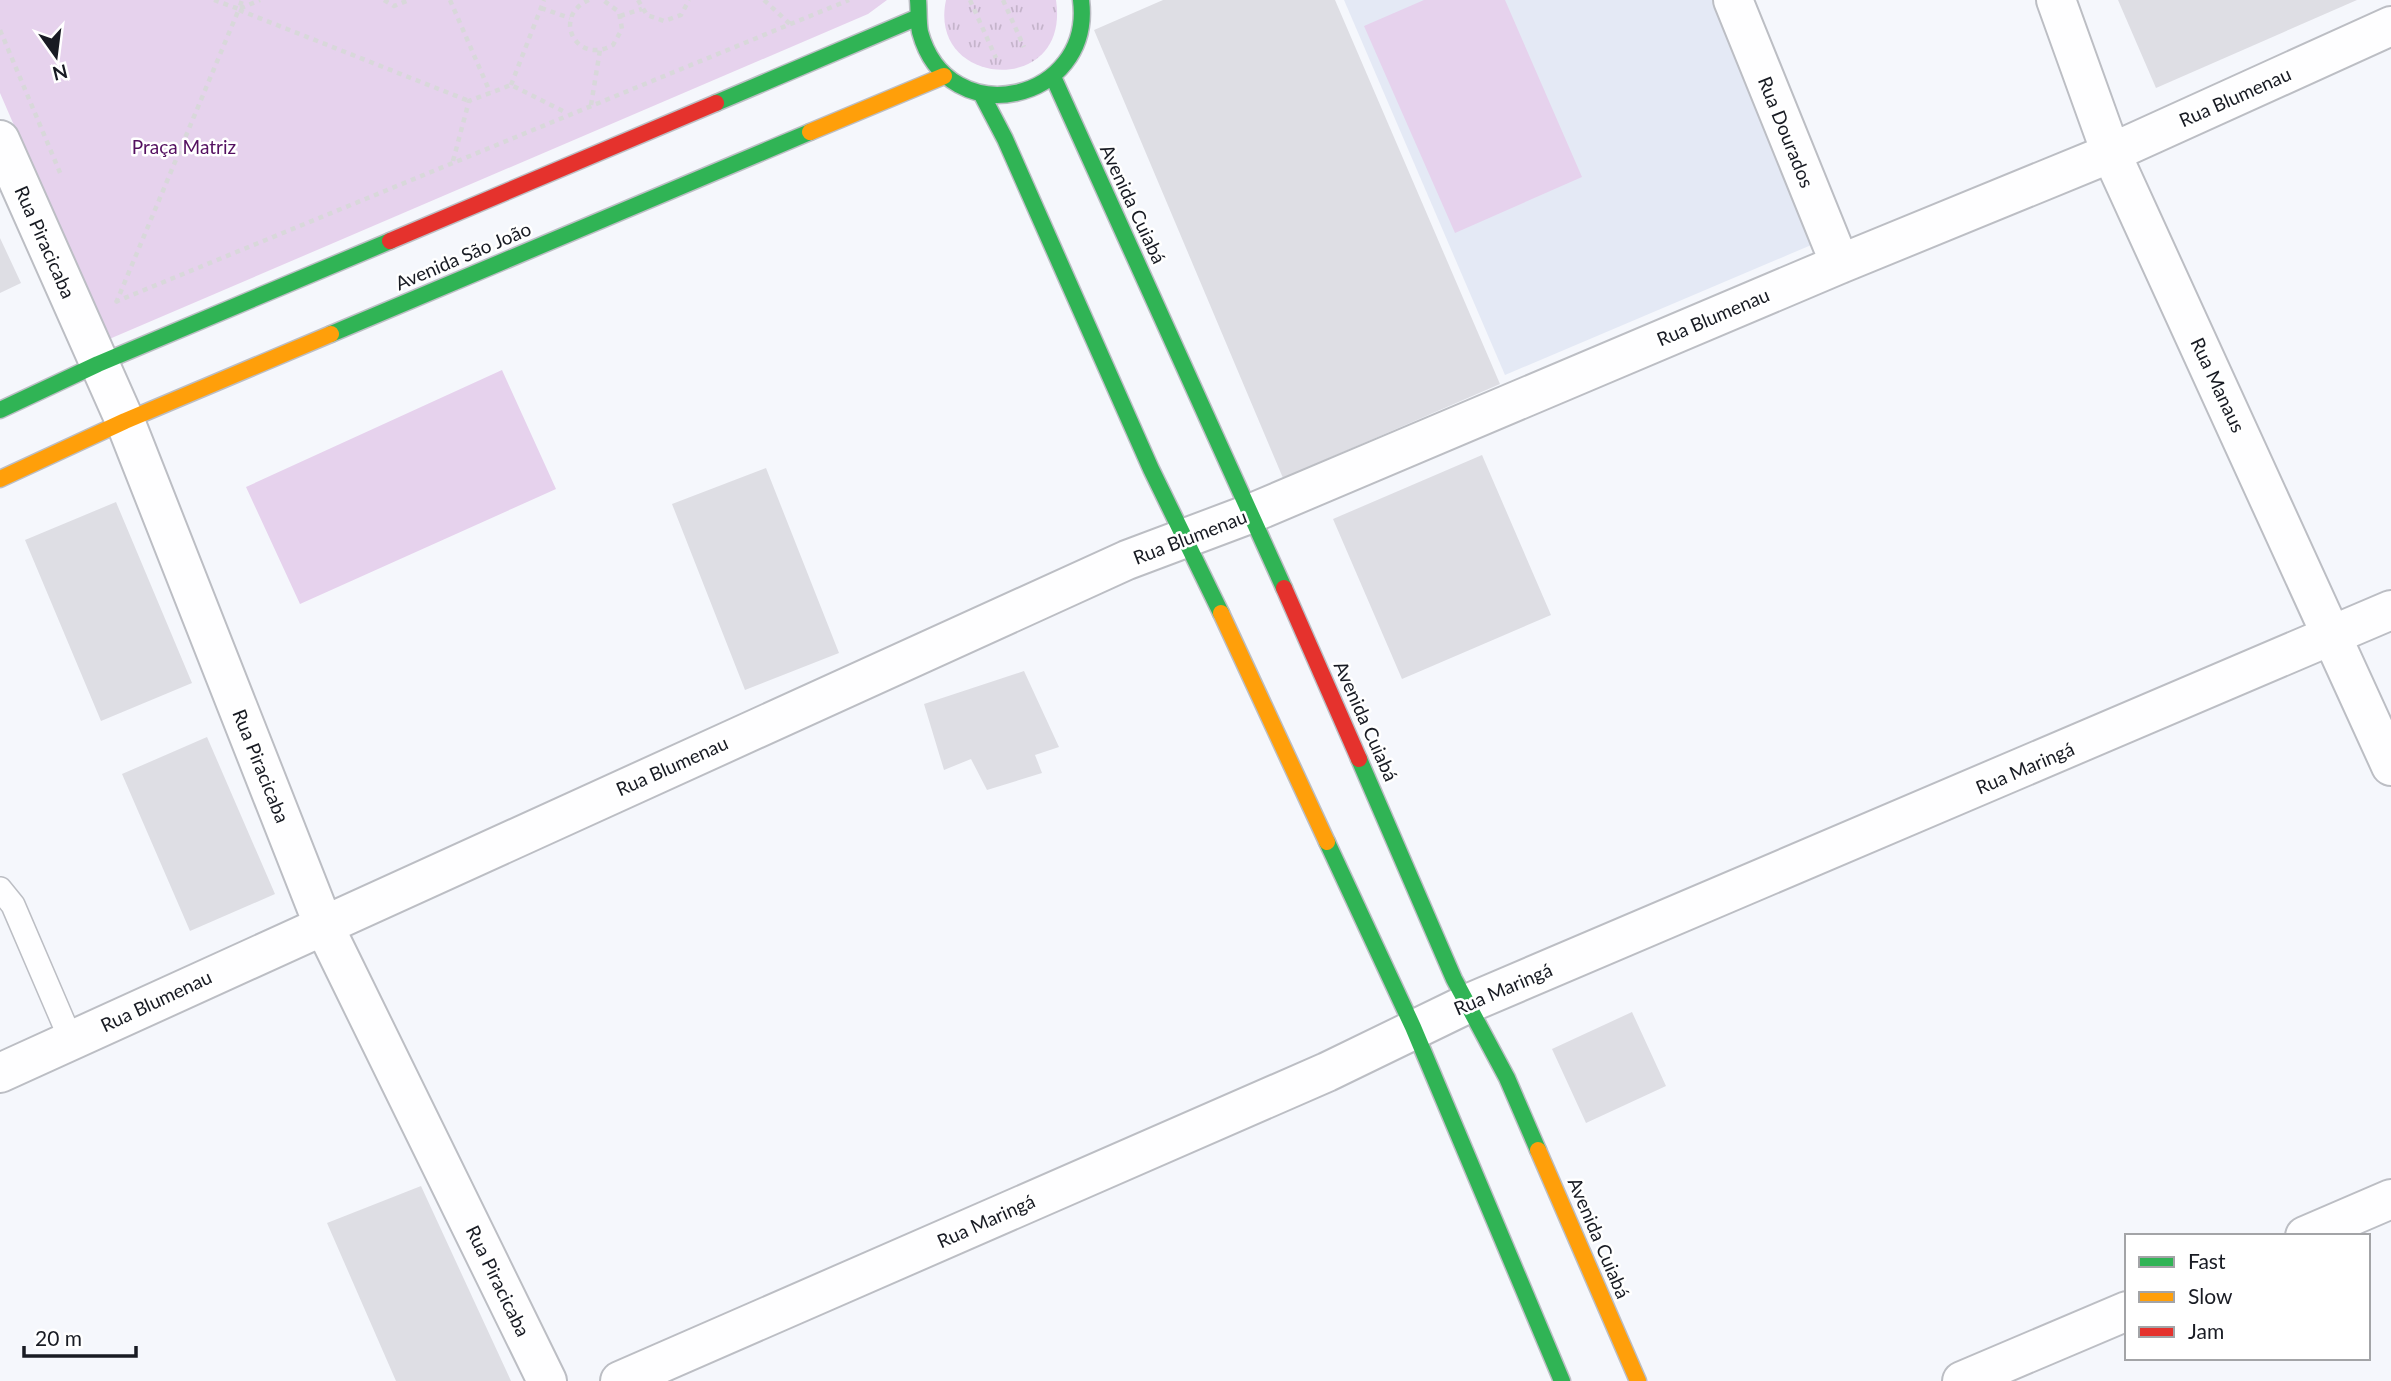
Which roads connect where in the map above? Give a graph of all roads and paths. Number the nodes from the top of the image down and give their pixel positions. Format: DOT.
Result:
graph roads {
  1 [pos="214,0"];
  2 [pos="242,0"];
  3 [pos="260,0"];
  4 [pos="384,0"];
  5 [pos="409,0"];
  6 [pos="450,0"];
  7 [pos="544,0"];
  8 [pos="589,0"];
  9 [pos="603,0"];
  10 [pos="638,0"];
  11 [pos="689,0"];
  12 [pos="764,0"];
  13 [pos="849,0"];
  14 [pos="918,0"];
  15 [pos="1733,0"];
  16 [pos="2056,0"];
  17 [pos="1086,5"];
  18 [pos="541,8"];
  19 [pos="239,9"];
  20 [pos="642,9"];
  21 [pos="620,16"];
  22 [pos="916,18"];
  23 [pos="570,19"];
  24 [pos="790,24"];
  25 [pos="2391,26"];
  26 [pos="0,30"];
  27 [pos="600,50"];
  28 [pos="944,76"];
  29 [pos="1054,79"];
  30 [pos="511,85"];
  31 [pos="490,92"];
  32 [pos="982,95"];
  33 [pos="470,101"];
  34 [pos="591,105"];
  35 [pos="568,114"];
  36 [pos="0,140"];
  37 [pos="2112,153"];
  38 [pos="452,162"];
  39 [pos="63,180"];
  40 [pos="1840,264"];
  41 [pos="111,292"];
  42 [pos="116,304"];
  43 [pos="99,364"];
  44 [pos="0,410"];
  45 [pos="125,421"];
  46 [pos="0,479"];
  47 [pos="1252,513"];
  48 [pos="1186,538"];
  49 [pos="2391,610"];
  50 [pos="2333,637"];
  51 [pos="2391,766"];
  52 [pos="0,889"];
  53 [pos="323,924"];
  54 [pos="1467,1004"];
  55 [pos="1413,1027"];
  56 [pos="71,1040"];
  57 [pos="0,1073"];
  58 [pos="2391,1199"];
  59 [pos="2310,1234"];
  60 [pos="2125,1312"];
  61 [pos="547,1381"];
  62 [pos="620,1381"];
  63 [pos="1562,1381"];
  64 [pos="1638,1381"];
  65 [pos="1962,1381"];
  1 -- 19 [label="path"];
  2 -- 19 [label="path"];
  3 -- 19 [label="path"];
  4 -- 5 [label="path"];
  6 -- 31 [label="path"];
  7 -- 18 [label="path"];
  8 -- 23 [label="path"];
  9 -- 21 [label="path"];
  10 -- 20 [label="path"];
  11 -- 20 [label="path"];
  12 -- 24 [label="path"];
  13 -- 24 [label="path"];
  14 -- 22 [label="street"];
  15 -- 40 [label="street, Rua Dourados"];
  16 -- 37 [label="street, Rua Manaus"];
  17 -- 29 [label="street"];
  18 -- 23 [label="path"];
  18 -- 30 [label="path"];
  19 -- 33 [label="path"];
  19 -- 42 [label="path"];
  20 -- 21 [label="path"];
  21 -- 27 [label="path"];
  22 -- 28 [label="street"];
  22 -- 43 [label="street"];
  23 -- 27 [label="path"];
  24 -- 34 [label="path"];
  25 -- 37 [label="street, Rua Blumenau"];
  26 -- 39 [label="path"];
  27 -- 34 [label="path"];
  28 -- 32 [label="street"];
  28 -- 45 [label="street, Avenida São João"];
  29 -- 32 [label="street"];
  29 -- 47 [label="street, Avenida Cuiabá"];
  30 -- 31 [label="path"];
  30 -- 35 [label="path"];
  31 -- 33 [label="path"];
  32 -- 48 [label="street"];
  33 -- 38 [label="path"];
  34 -- 35 [label="path"];
  35 -- 38 [label="path"];
  36 -- 43 [label="street, Rua Piracicaba"];
  37 -- 40 [label="street, Rua Blumenau"];
  37 -- 50 [label="street, Rua Manaus"];
  38 -- 42 [label="path"];
  40 -- 47 [label="street, Rua Blumenau"];
  41 -- 42 [label="path"];
  43 -- 44 [label="street"];
  43 -- 45 [label="street, Rua Piracicaba"];
  45 -- 46 [label="street, Avenida São João"];
  45 -- 53 [label="street, Rua Piracicaba"];
  47 -- 48 [label="street, Rua Blumenau"];
  47 -- 54 [label="street, Avenida Cuiabá"];
  48 -- 53 [label="street, Rua Blumenau"];
  48 -- 55 [label="street"];
  49 -- 50 [label="street, Rua Maringá"];
  50 -- 51 [label="street, Rua Manaus"];
  50 -- 54 [label="street, Rua Maringá"];
  52 -- 56 [label="lane"];
  53 -- 56 [label="street, Rua Blumenau"];
  53 -- 61 [label="street, Rua Piracicaba"];
  54 -- 55 [label="street, Rua Maringá"];
  54 -- 64 [label="street, Avenida Cuiabá"];
  55 -- 62 [label="street, Rua Maringá"];
  55 -- 63 [label="street"];
  56 -- 57 [label="street, Rua Blumenau"];
  58 -- 59 [label="street"];
  60 -- 65 [label="street"];
}
